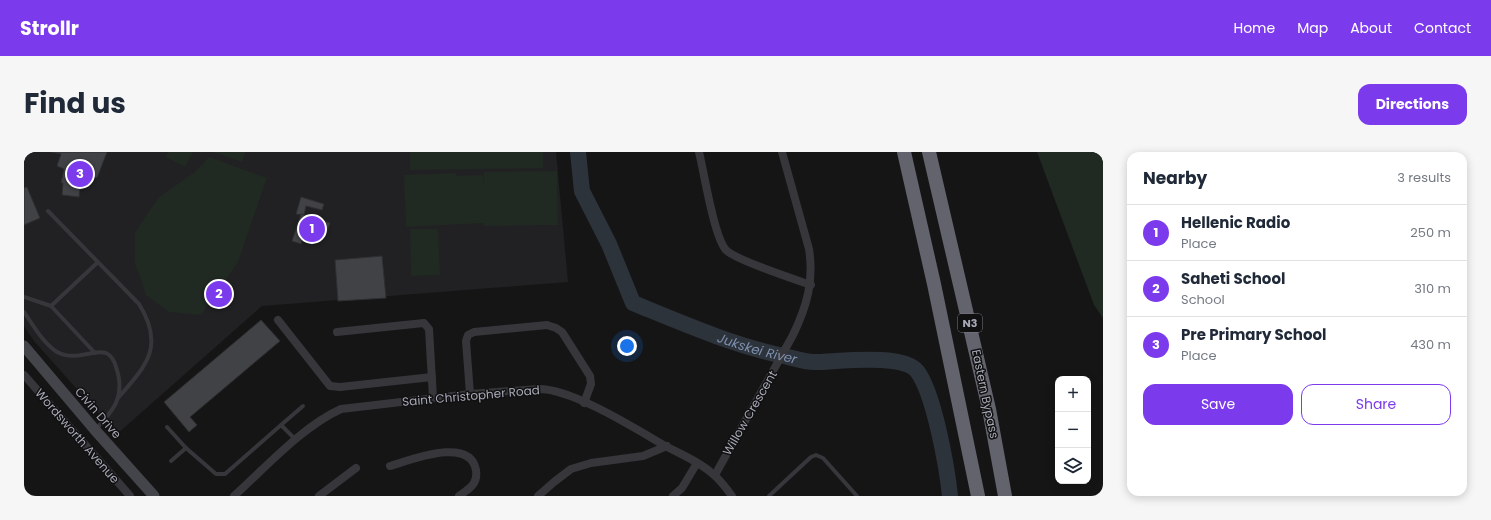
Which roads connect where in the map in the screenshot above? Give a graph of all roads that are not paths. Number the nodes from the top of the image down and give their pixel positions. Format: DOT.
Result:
graph roads {
  1 [pos="699,152"];
  2 [pos="782,152"];
  3 [pos="904,152"];
  4 [pos="929,152"];
  5 [pos="48,211"];
  6 [pos="98,262"];
  7 [pos="811,284"];
  8 [pos="24,297"];
  9 [pos="51,306"];
  10 [pos="24,312"];
  11 [pos="278,320"];
  12 [pos="337,332"];
  13 [pos="24,346"];
  14 [pos="96,353"];
  15 [pos="24,375"];
  16 [pos="432,377"];
  17 [pos="470,394"];
  18 [pos="118,398"];
  19 [pos="433,398"];
  20 [pos="584,403"];
  21 [pos="303,406"];
  22 [pos="281,425"];
  23 [pos="167,427"];
  24 [pos="95,430"];
  25 [pos="296,440"];
  26 [pos="667,446"];
  27 [pos="186,448"];
  28 [pos="172,460"];
  29 [pos="697,463"];
  30 [pos="390,466"];
  31 [pos="356,468"];
  32 [pos="715,475"];
  33 [pos="130,496"];
  34 [pos="154,496"];
  35 [pos="234,496"];
  36 [pos="319,496"];
  37 [pos="459,496"];
  38 [pos="538,496"];
  39 [pos="673,496"];
  40 [pos="732,496"];
  41 [pos="769,496"];
  42 [pos="857,496"];
  43 [pos="978,496"];
  44 [pos="1005,496"];
  1 -- 7 [label="street"];
  2 -- 7 [label="street, Willow Crescent"];
  3 -- 43 [label="highway, N3"];
  4 -- 44 [label="highway, Eastern Bypass / N3"];
  5 -- 6 [label="lane"];
  6 -- 9 [label="lane"];
  6 -- 18 [label="lane"];
  7 -- 32 [label="street, Willow Crescent"];
  8 -- 9 [label="lane"];
  9 -- 14 [label="lane"];
  10 -- 14 [label="lane"];
  11 -- 16 [label="street"];
  12 -- 16 [label="street"];
  13 -- 24 [label="main road, Civin Drive"];
  14 -- 18 [label="lane"];
  15 -- 33 [label="street, Wordsworth Avenue"];
  16 -- 19 [label="street"];
  17 -- 19 [label="street, Saint Christopher Road"];
  17 -- 20 [label="street, Saint Christopher Road"];
  17 -- 20 [label="street"];
  18 -- 24 [label="lane"];
  19 -- 25 [label="street, Saint Christopher Road"];
  20 -- 26 [label="street, Saint Christopher Road"];
  21 -- 22 [label="lane"];
  22 -- 25 [label="lane"];
  22 -- 27 [label="lane"];
  23 -- 27 [label="lane"];
  24 -- 34 [label="main road, Civin Drive"];
  25 -- 35 [label="street, Saint Christopher Road"];
  26 -- 29 [label="street, Saint Christopher Road"];
  26 -- 38 [label="street"];
  27 -- 28 [label="lane"];
  29 -- 32 [label="street, Saint Christopher Road"];
  29 -- 39 [label="street"];
  30 -- 37 [label="street"];
  31 -- 36 [label="street"];
  32 -- 40 [label="street, Saint Christopher Road"];
  41 -- 42 [label="lane"];
}
